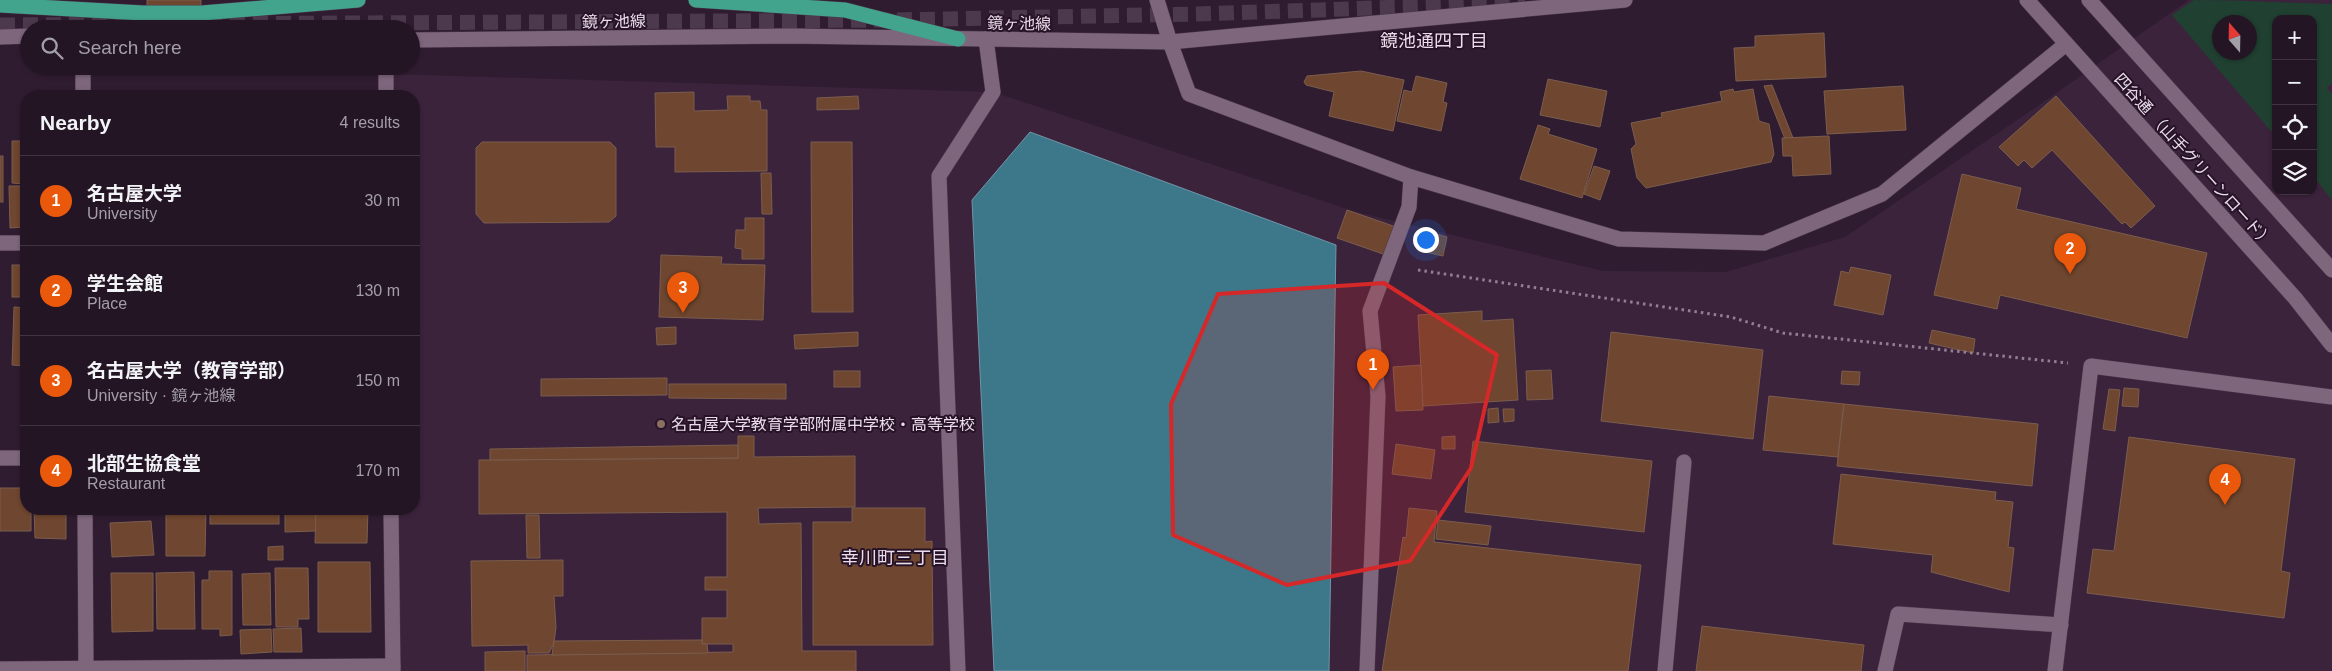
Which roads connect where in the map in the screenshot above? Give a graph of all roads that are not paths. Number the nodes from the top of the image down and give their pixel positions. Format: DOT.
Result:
graph roads {
  1 [pos="358,0"];
  2 [pos="696,0"];
  3 [pos="1158,0"];
  4 [pos="1624,0"];
  5 [pos="2027,0"];
  6 [pos="2088,0"];
  7 [pos="0,5"];
  8 [pos="20,36"];
  9 [pos="0,37"];
  10 [pos="958,39"];
  11 [pos="420,40"];
  12 [pos="986,40"];
  13 [pos="1170,42"];
  14 [pos="2066,44"];
  15 [pos="82,75"];
  16 [pos="386,75"];
  17 [pos="83,90"];
  18 [pos="386,90"];
  19 [pos="1411,177"];
  20 [pos="20,242"];
  21 [pos="0,243"];
  22 [pos="2332,270"];
  23 [pos="2332,345"];
  24 [pos="2332,397"];
  25 [pos="0,458"];
  26 [pos="20,458"];
  27 [pos="1684,462"];
  28 [pos="85,515"];
  29 [pos="391,515"];
  30 [pos="2061,625"];
  31 [pos="393,668"];
  32 [pos="0,669"];
  33 [pos="86,669"];
  34 [pos="958,671"];
  35 [pos="1367,671"];
  36 [pos="1664,671"];
  37 [pos="1885,671"];
  38 [pos="2055,671"];
  1 -- 7 [label="highway"];
  2 -- 10 [label="highway"];
  3 -- 13 [label="street"];
  4 -- 13 [label="street, 鏡ヶ池線"];
  5 -- 14 [label="street, 四谷通 （山手グリーンロード）"];
  6 -- 22 [label="street"];
  8 -- 9 [label="street"];
  10 -- 11 [label="street, 鏡ヶ池線"];
  10 -- 12 [label="street, 鏡ヶ池線"];
  12 -- 13 [label="street, 鏡ヶ池線"];
  12 -- 34 [label="street"];
  13 -- 19 [label="street"];
  14 -- 19 [label="street"];
  14 -- 23 [label="street, 四谷通 （山手グリーンロード）"];
  15 -- 17 [label="street"];
  16 -- 18 [label="street"];
  19 -- 35 [label="street"];
  20 -- 21 [label="street"];
  24 -- 30 [label="street"];
  25 -- 26 [label="street"];
  27 -- 36 [label="street"];
  28 -- 33 [label="street"];
  29 -- 31 [label="street"];
  30 -- 37 [label="street"];
  30 -- 38 [label="street"];
  31 -- 33 [label="street"];
  32 -- 33 [label="street"];
}
